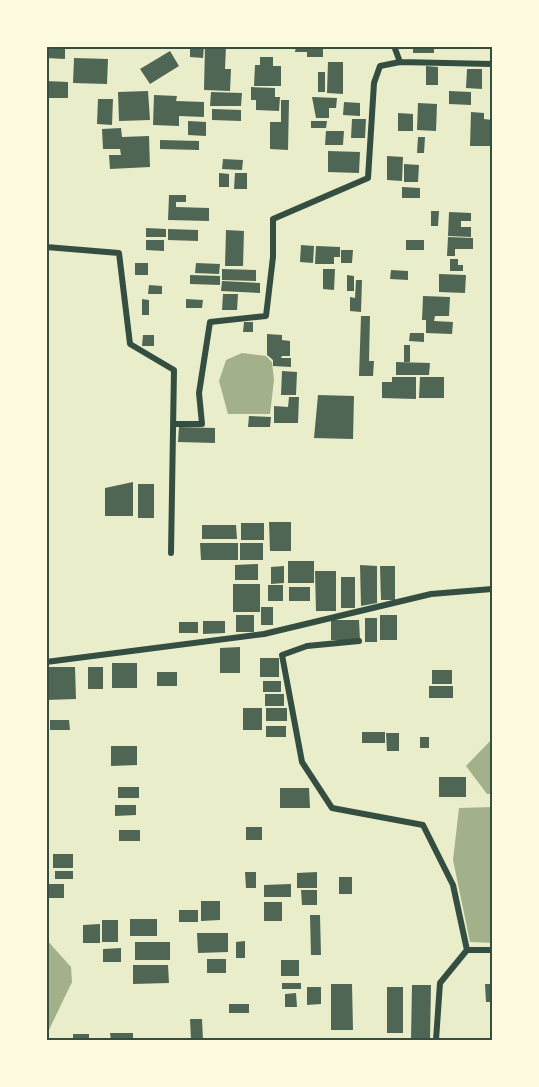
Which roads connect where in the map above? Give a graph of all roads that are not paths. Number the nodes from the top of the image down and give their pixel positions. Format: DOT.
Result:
graph roads {
  1 [pos="394,46"];
  2 [pos="400,62"];
  3 [pos="492,64"];
  4 [pos="46,247"];
  5 [pos="173,424"];
  6 [pos="171,553"];
  7 [pos="492,589"];
  8 [pos="359,641"];
  9 [pos="46,662"];
  10 [pos="467,950"];
  11 [pos="492,950"];
  12 [pos="436,1041"];
  1 -- 2 [label="street"];
  2 -- 3 [label="street"];
  2 -- 5 [label="street"];
  4 -- 5 [label="street"];
  5 -- 6 [label="street"];
  7 -- 9 [label="street"];
  8 -- 10 [label="street"];
  10 -- 11 [label="street"];
  10 -- 12 [label="street"];
}
